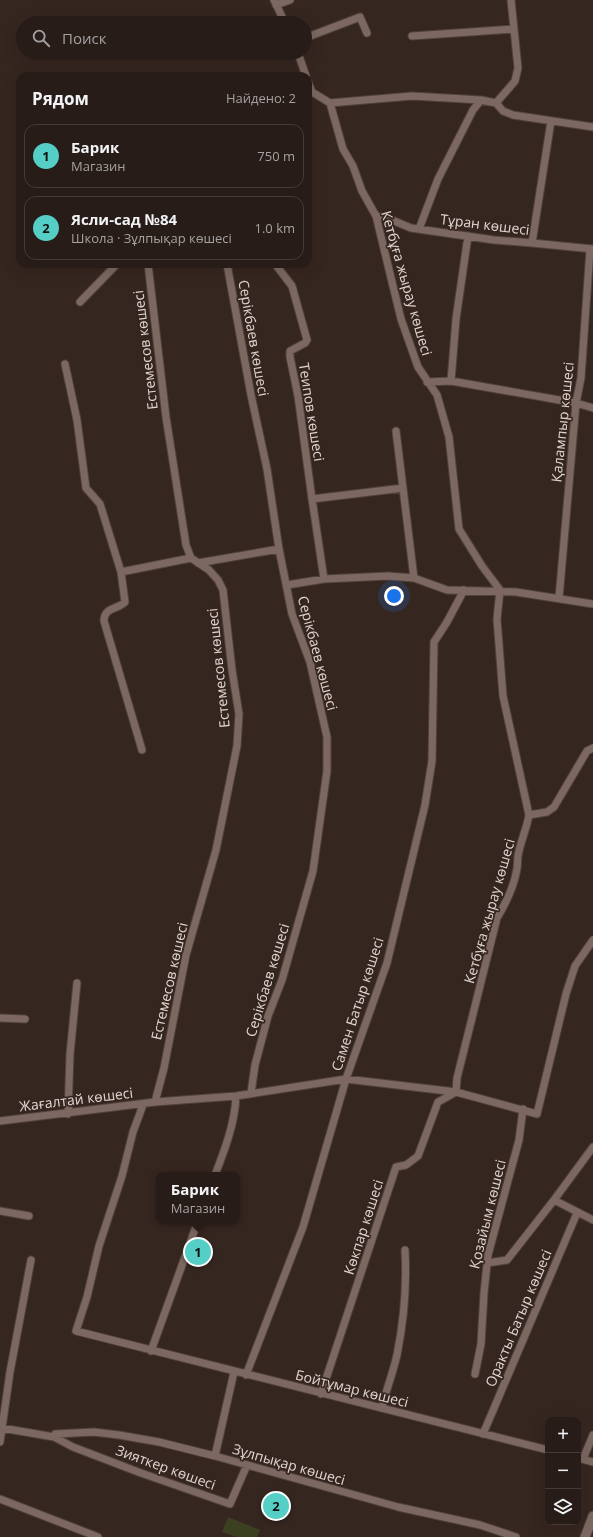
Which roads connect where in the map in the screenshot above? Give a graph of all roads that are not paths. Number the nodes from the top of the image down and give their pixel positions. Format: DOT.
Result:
graph roads {
  1 [pos="290,0"];
  2 [pos="511,0"];
  3 [pos="275,3"];
  4 [pos="282,16"];
  5 [pos="514,29"];
  6 [pos="367,33"];
  7 [pos="312,35"];
  8 [pos="412,36"];
  9 [pos="300,60"];
  10 [pos="305,72"];
  11 [pos="312,92"];
  12 [pos="481,100"];
  13 [pos="330,103"];
  14 [pos="496,103"];
  15 [pos="552,121"];
  16 [pos="593,127"];
  17 [pos="376,216"];
  18 [pos="420,229"];
  19 [pos="468,236"];
  20 [pos="532,243"];
  21 [pos="592,249"];
  22 [pos="113,268"];
  23 [pos="148,268"];
  24 [pos="228,268"];
  25 [pos="279,268"];
  26 [pos="80,302"];
  27 [pos="65,364"];
  28 [pos="451,381"];
  29 [pos="427,382"];
  30 [pos="576,403"];
  31 [pos="593,408"];
  32 [pos="396,431"];
  33 [pos="403,488"];
  34 [pos="312,499"];
  35 [pos="279,549"];
  36 [pos="191,558"];
  37 [pos="198,563"];
  38 [pos="121,572"];
  39 [pos="414,578"];
  40 [pos="324,579"];
  41 [pos="286,585"];
  42 [pos="464,590"];
  43 [pos="500,590"];
  44 [pos="559,598"];
  45 [pos="593,604"];
  46 [pos="593,748"];
  47 [pos="142,750"];
  48 [pos="529,814"];
  49 [pos="593,940"];
  50 [pos="77,983"];
  51 [pos="0,1018"];
  52 [pos="25,1019"];
  53 [pos="346,1080"];
  54 [pos="456,1092"];
  55 [pos="251,1093"];
  56 [pos="236,1096"];
  57 [pos="155,1102"];
  58 [pos="143,1105"];
  59 [pos="523,1109"];
  60 [pos="68,1114"];
  61 [pos="0,1121"];
  62 [pos="593,1147"];
  63 [pos="591,1155"];
  64 [pos="216,1172"];
  65 [pos="554,1200"];
  66 [pos="0,1211"];
  67 [pos="577,1213"];
  68 [pos="29,1216"];
  69 [pos="593,1220"];
  70 [pos="197,1224"];
  71 [pos="405,1250"];
  72 [pos="31,1260"];
  73 [pos="487,1263"];
  74 [pos="151,1350"];
  75 [pos="234,1372"];
  76 [pos="475,1374"];
  77 [pos="246,1375"];
  78 [pos="321,1394"];
  79 [pos="382,1408"];
  80 [pos="2,1428"];
  81 [pos="484,1434"];
  82 [pos="593,1435"];
  83 [pos="54,1437"];
  84 [pos="0,1442"];
  85 [pos="545,1449"];
  86 [pos="215,1456"];
  87 [pos="581,1457"];
  88 [pos="581,1459"];
  89 [pos="593,1462"];
  90 [pos="247,1465"];
  91 [pos="0,1499"];
  92 [pos="593,1516"];
  93 [pos="591,1524"];
  94 [pos="98,1537"];
  95 [pos="516,1537"];
  96 [pos="586,1537"];
  1 -- 3 [label="street"];
  2 -- 5 [label="street"];
  3 -- 4 [label="street"];
  5 -- 8 [label="street"];
  5 -- 14 [label="street"];
  6 -- 7 [label="street"];
  9 -- 10 [label="street"];
  11 -- 13 [label="street"];
  12 -- 13 [label="street"];
  12 -- 14 [label="street"];
  12 -- 18 [label="street"];
  13 -- 17 [label="street, Кетбұға жырау көшесі"];
  14 -- 15 [label="street"];
  15 -- 16 [label="street"];
  15 -- 20 [label="street"];
  17 -- 18 [label="street, Тұран көшесі"];
  17 -- 29 [label="street, Кетбұға жырау көшесі"];
  18 -- 19 [label="street, Тұран көшесі"];
  19 -- 20 [label="street, Тұран көшесі"];
  19 -- 28 [label="street"];
  20 -- 21 [label="street, Тұран көшесі"];
  21 -- 30 [label="street, Қалампыр көшесі"];
  22 -- 26 [label="street"];
  23 -- 36 [label="street, Естемесов көшесі"];
  24 -- 35 [label="street, Серікбаев көшесі"];
  25 -- 34 [label="street, Теипов көшесі"];
  27 -- 38 [label="street"];
  28 -- 29 [label="street"];
  28 -- 30 [label="street"];
  29 -- 43 [label="street, Кетбұға жырау көшесі"];
  30 -- 31 [label="street"];
  30 -- 44 [label="street, Қалампыр көшесі"];
  32 -- 33 [label="street"];
  33 -- 34 [label="street"];
  33 -- 39 [label="street"];
  34 -- 40 [label="street, Теипов көшесі"];
  35 -- 37 [label="street"];
  35 -- 41 [label="street, Серікбаев көшесі"];
  36 -- 37 [label="street, Естемесов көшесі"];
  36 -- 38 [label="street"];
  37 -- 57 [label="street, Естемесов көшесі"];
  38 -- 47 [label="street"];
  39 -- 40 [label="street"];
  39 -- 42 [label="street"];
  40 -- 41 [label="street"];
  41 -- 55 [label="street, Серікбаев көшесі"];
  42 -- 43 [label="street"];
  42 -- 53 [label="street, Самен Батыр көшесі"];
  43 -- 44 [label="street"];
  43 -- 48 [label="street, Кетбұға жырау көшесі"];
  44 -- 45 [label="street"];
  46 -- 48 [label="street"];
  48 -- 54 [label="street, Кетбұға жырау көшесі"];
  49 -- 59 [label="street"];
  50 -- 60 [label="street"];
  51 -- 52 [label="street"];
  53 -- 54 [label="street"];
  53 -- 55 [label="street"];
  53 -- 77 [label="street, Самен Батыр көшесі"];
  54 -- 59 [label="street"];
  54 -- 78 [label="street, Көкпар көшесі"];
  55 -- 56 [label="street, Жағалтай көшесі"];
  56 -- 57 [label="street, Жағалтай көшесі"];
  56 -- 64 [label="street"];
  57 -- 58 [label="street, Жағалтай көшесі"];
  58 -- 60 [label="street, Жағалтай көшесі"];
  58 -- 74 [label="street, Бойтұмар көшесі"];
  59 -- 73 [label="street, Қозайым көшесі"];
  60 -- 61 [label="street, Жағалтай көшесі"];
  62 -- 63 [label="street, Оракты Батыр көшесі"];
  63 -- 65 [label="street, Оракты Батыр көшесі"];
  65 -- 67 [label="street"];
  65 -- 73 [label="street, Оракты Батыр көшесі"];
  66 -- 68 [label="street"];
  67 -- 69 [label="street"];
  67 -- 81 [label="street, Оракты Батыр көшесі"];
  70 -- 74 [label="street"];
  71 -- 79 [label="street"];
  72 -- 80 [label="street"];
  73 -- 76 [label="street, Қозайым көшесі"];
  74 -- 75 [label="street, Бойтұмар көшесі"];
  75 -- 77 [label="street, Бойтұмар көшесі"];
  75 -- 86 [label="street"];
  77 -- 78 [label="street, Бойтұмар көшесі"];
  78 -- 79 [label="street, Бойтұмар көшесі"];
  79 -- 81 [label="street, Бойтұмар көшесі"];
  80 -- 83 [label="street"];
  80 -- 84 [label="street"];
  81 -- 85 [label="street, Бойтұмар көшесі"];
  82 -- 87 [label="street"];
  83 -- 86 [label="street, Зұлпықар көшесі"];
  83 -- 90 [label="street, Зияткер көшесі"];
  86 -- 90 [label="street, Зұлпықар көшесі"];
  88 -- 89 [label="street"];
  90 -- 95 [label="street, Зұлпықар көшесі"];
  91 -- 94 [label="street"];
  92 -- 93 [label="main road"];
  93 -- 96 [label="main road"];
}
